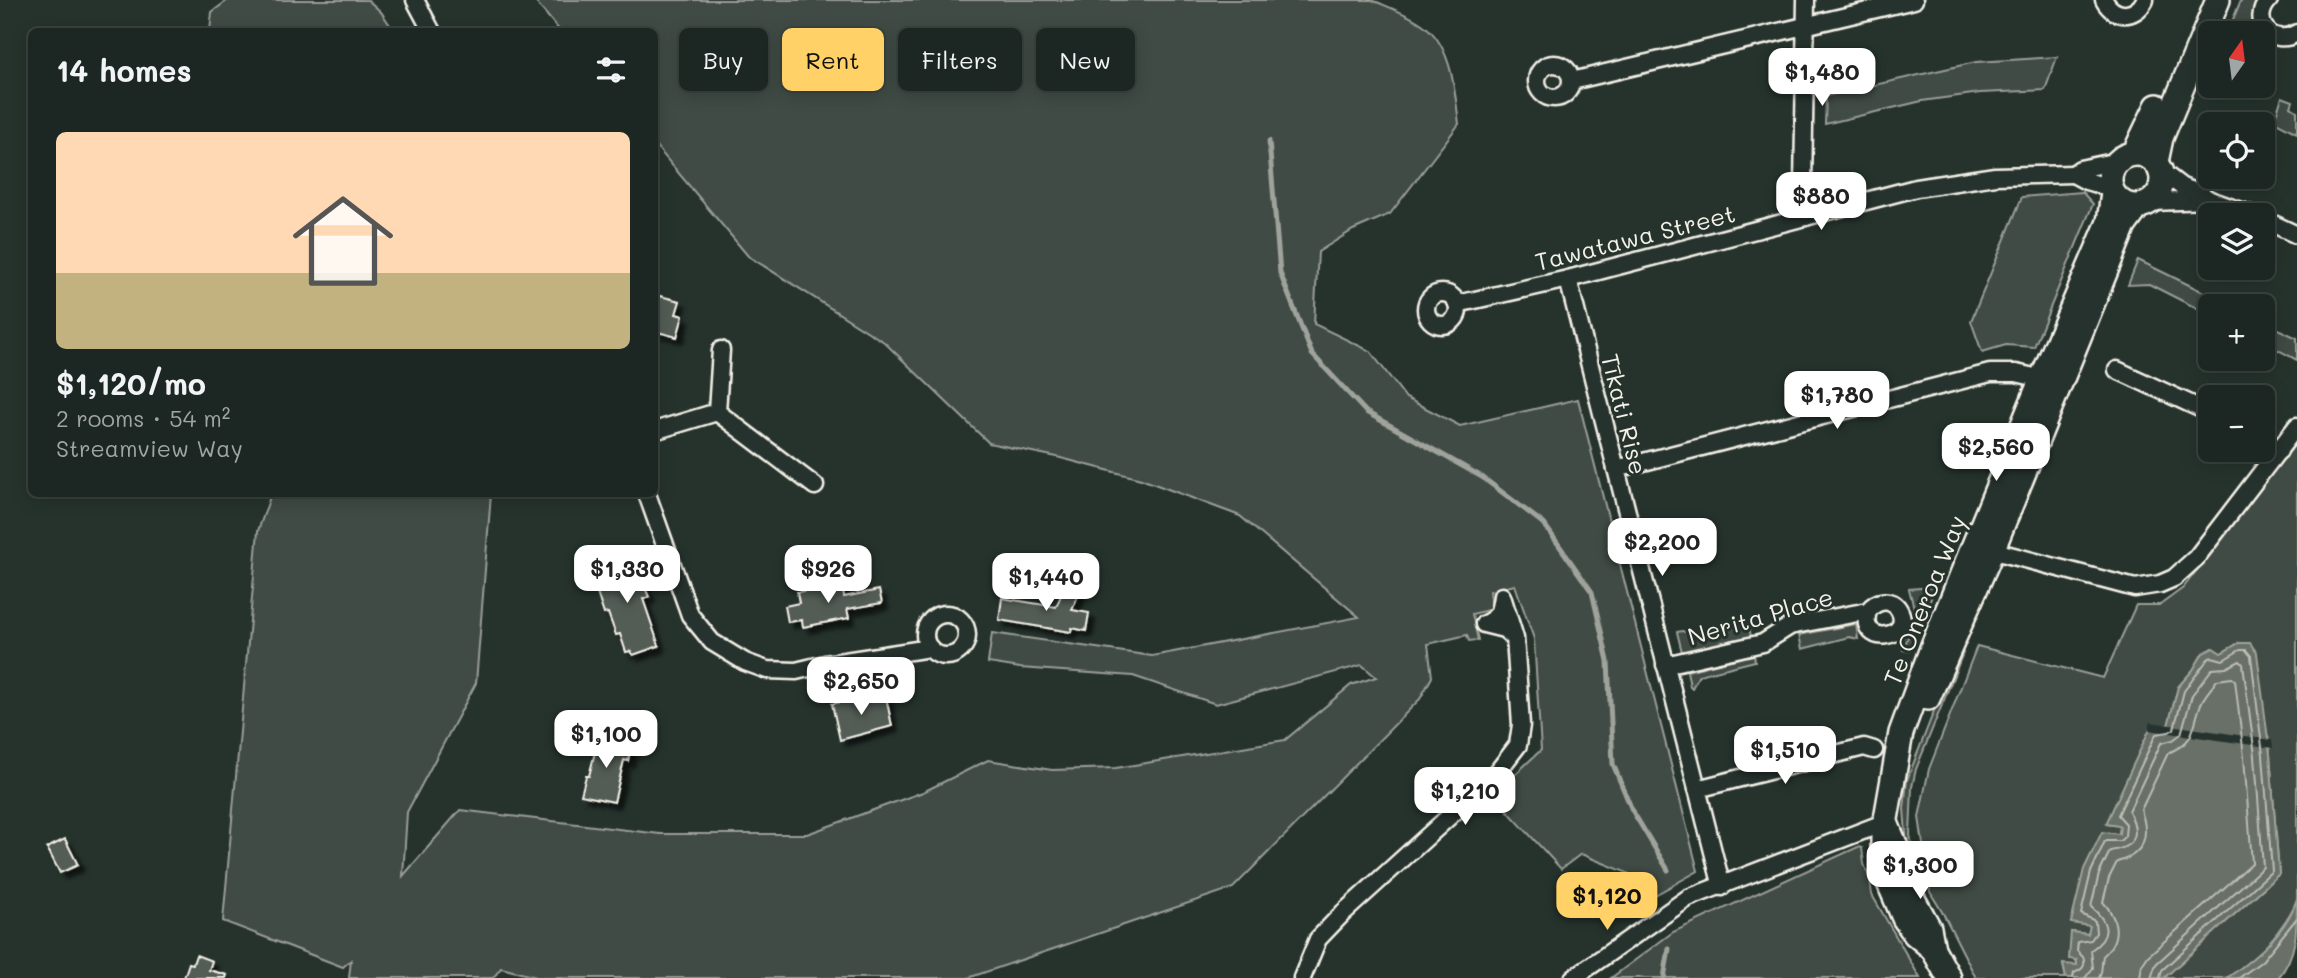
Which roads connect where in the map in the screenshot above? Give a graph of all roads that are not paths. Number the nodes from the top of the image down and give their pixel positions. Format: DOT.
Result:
graph roads {
  1 [pos="415,0"];
  2 [pos="1806,0"];
  3 [pos="1914,0"];
  4 [pos="2104,0"];
  5 [pos="2145,0"];
  6 [pos="2202,0"];
  7 [pos="2218,0"];
  8 [pos="2269,0"];
  9 [pos="1804,25"];
  10 [pos="430,28"];
  11 [pos="2297,33"];
  12 [pos="1572,81"];
  13 [pos="2142,162"];
  14 [pos="2073,174"];
  15 [pos="2112,190"];
  16 [pos="2210,200"];
  17 [pos="2218,203"];
  18 [pos="2144,204"];
  19 [pos="1805,217"];
  20 [pos="2275,224"];
  21 [pos="2297,234"];
  22 [pos="1568,279"];
  23 [pos="1457,304"];
  24 [pos="721,350"];
  25 [pos="2117,370"];
  26 [pos="2051,381"];
  27 [pos="2198,407"];
  28 [pos="717,412"];
  29 [pos="2297,426"];
  30 [pos="658,430"];
  31 [pos="2275,447"];
  32 [pos="2279,450"];
  33 [pos="1616,470"];
  34 [pos="815,486"];
  35 [pos="648,497"];
  36 [pos="1983,548"];
  37 [pos="1868,611"];
  38 [pos="1515,638"];
  39 [pos="930,648"];
  40 [pos="1665,665"];
  41 [pos="1874,750"];
  42 [pos="1697,789"];
  43 [pos="1886,822"];
  44 [pos="1722,887"];
  45 [pos="1302,978"];
  46 [pos="1573,978"];
  47 [pos="1949,978"];
  1 -- 10 [label="street"];
  2 -- 9 [label="street"];
  3 -- 9 [label="street"];
  4 -- 5 [label="street"];
  6 -- 13 [label="street, Te Oneroa Way"];
  7 -- 13 [label="street, Te Oneroa Way"];
  8 -- 11 [label="street"];
  9 -- 12 [label="street"];
  9 -- 19 [label="street"];
  13 -- 14 [label="street, Tawatawa Street"];
  13 -- 15 [label="street, Te Oneroa Way"];
  13 -- 16 [label="street"];
  13 -- 18 [label="street, Te Oneroa Way"];
  14 -- 15 [label="street, Tawatawa Street"];
  14 -- 19 [label="street, Tawatawa Street"];
  15 -- 18 [label="street"];
  15 -- 26 [label="street, Te Oneroa Way"];
  16 -- 17 [label="street"];
  16 -- 18 [label="street"];
  18 -- 26 [label="street, Te Oneroa Way"];
  19 -- 22 [label="street, Tawatawa Street"];
  20 -- 21 [label="street"];
  22 -- 23 [label="street, Tawatawa Street"];
  22 -- 33 [label="street, Tīkati Rise"];
  24 -- 28 [label="street"];
  25 -- 27 [label="street"];
  26 -- 33 [label="street"];
  26 -- 36 [label="street, Te Oneroa Way"];
  28 -- 30 [label="street"];
  28 -- 34 [label="street"];
  29 -- 32 [label="street"];
  31 -- 32 [label="street"];
  32 -- 36 [label="street"];
  33 -- 40 [label="street, Tīkati Rise"];
  35 -- 39 [label="street"];
  36 -- 43 [label="street, Te Oneroa Way"];
  37 -- 40 [label="street, Nerita Place"];
  38 -- 45 [label="street"];
  40 -- 42 [label="street, Tīkati Rise"];
  41 -- 42 [label="street"];
  42 -- 44 [label="street, Tīkati Rise"];
  43 -- 44 [label="street"];
  43 -- 47 [label="street, Te Oneroa Way"];
  44 -- 46 [label="street"];
}
